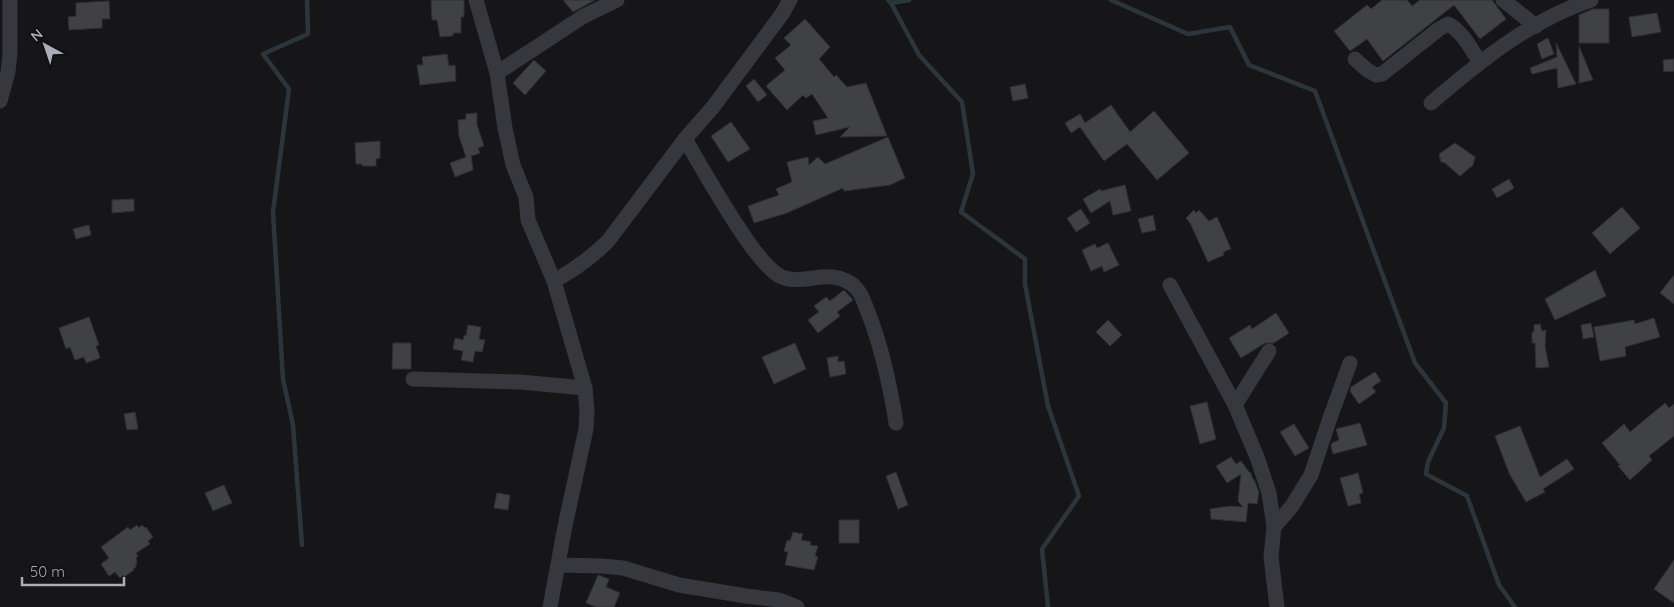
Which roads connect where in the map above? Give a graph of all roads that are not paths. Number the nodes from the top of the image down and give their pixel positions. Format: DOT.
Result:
graph roads {
  1 [pos="10,0"];
  2 [pos="476,0"];
  3 [pos="617,0"];
  4 [pos="790,0"];
  5 [pos="1503,0"];
  6 [pos="1591,0"];
  7 [pos="1536,26"];
  8 [pos="1355,59"];
  9 [pos="1479,61"];
  10 [pos="497,73"];
  11 [pos="0,101"];
  12 [pos="1431,103"];
  13 [pos="685,139"];
  14 [pos="554,281"];
  15 [pos="1170,285"];
  16 [pos="1269,351"];
  17 [pos="1350,363"];
  18 [pos="413,379"];
  19 [pos="585,388"];
  20 [pos="1236,405"];
  21 [pos="896,423"];
  22 [pos="1274,527"];
  23 [pos="558,565"];
  24 [pos="550,607"];
  25 [pos="797,607"];
  26 [pos="1277,607"];
  1 -- 11 [label="street"];
  2 -- 10 [label="street"];
  3 -- 10 [label="street"];
  4 -- 13 [label="street"];
  5 -- 7 [label="street"];
  6 -- 7 [label="street"];
  7 -- 9 [label="street"];
  8 -- 9 [label="street"];
  9 -- 12 [label="street"];
  10 -- 14 [label="street"];
  13 -- 14 [label="street"];
  13 -- 21 [label="street"];
  14 -- 19 [label="street"];
  15 -- 20 [label="street"];
  16 -- 20 [label="street"];
  17 -- 22 [label="street"];
  18 -- 19 [label="street"];
  19 -- 23 [label="street"];
  20 -- 22 [label="street"];
  22 -- 26 [label="street"];
  23 -- 24 [label="street"];
  23 -- 25 [label="street"];
}
